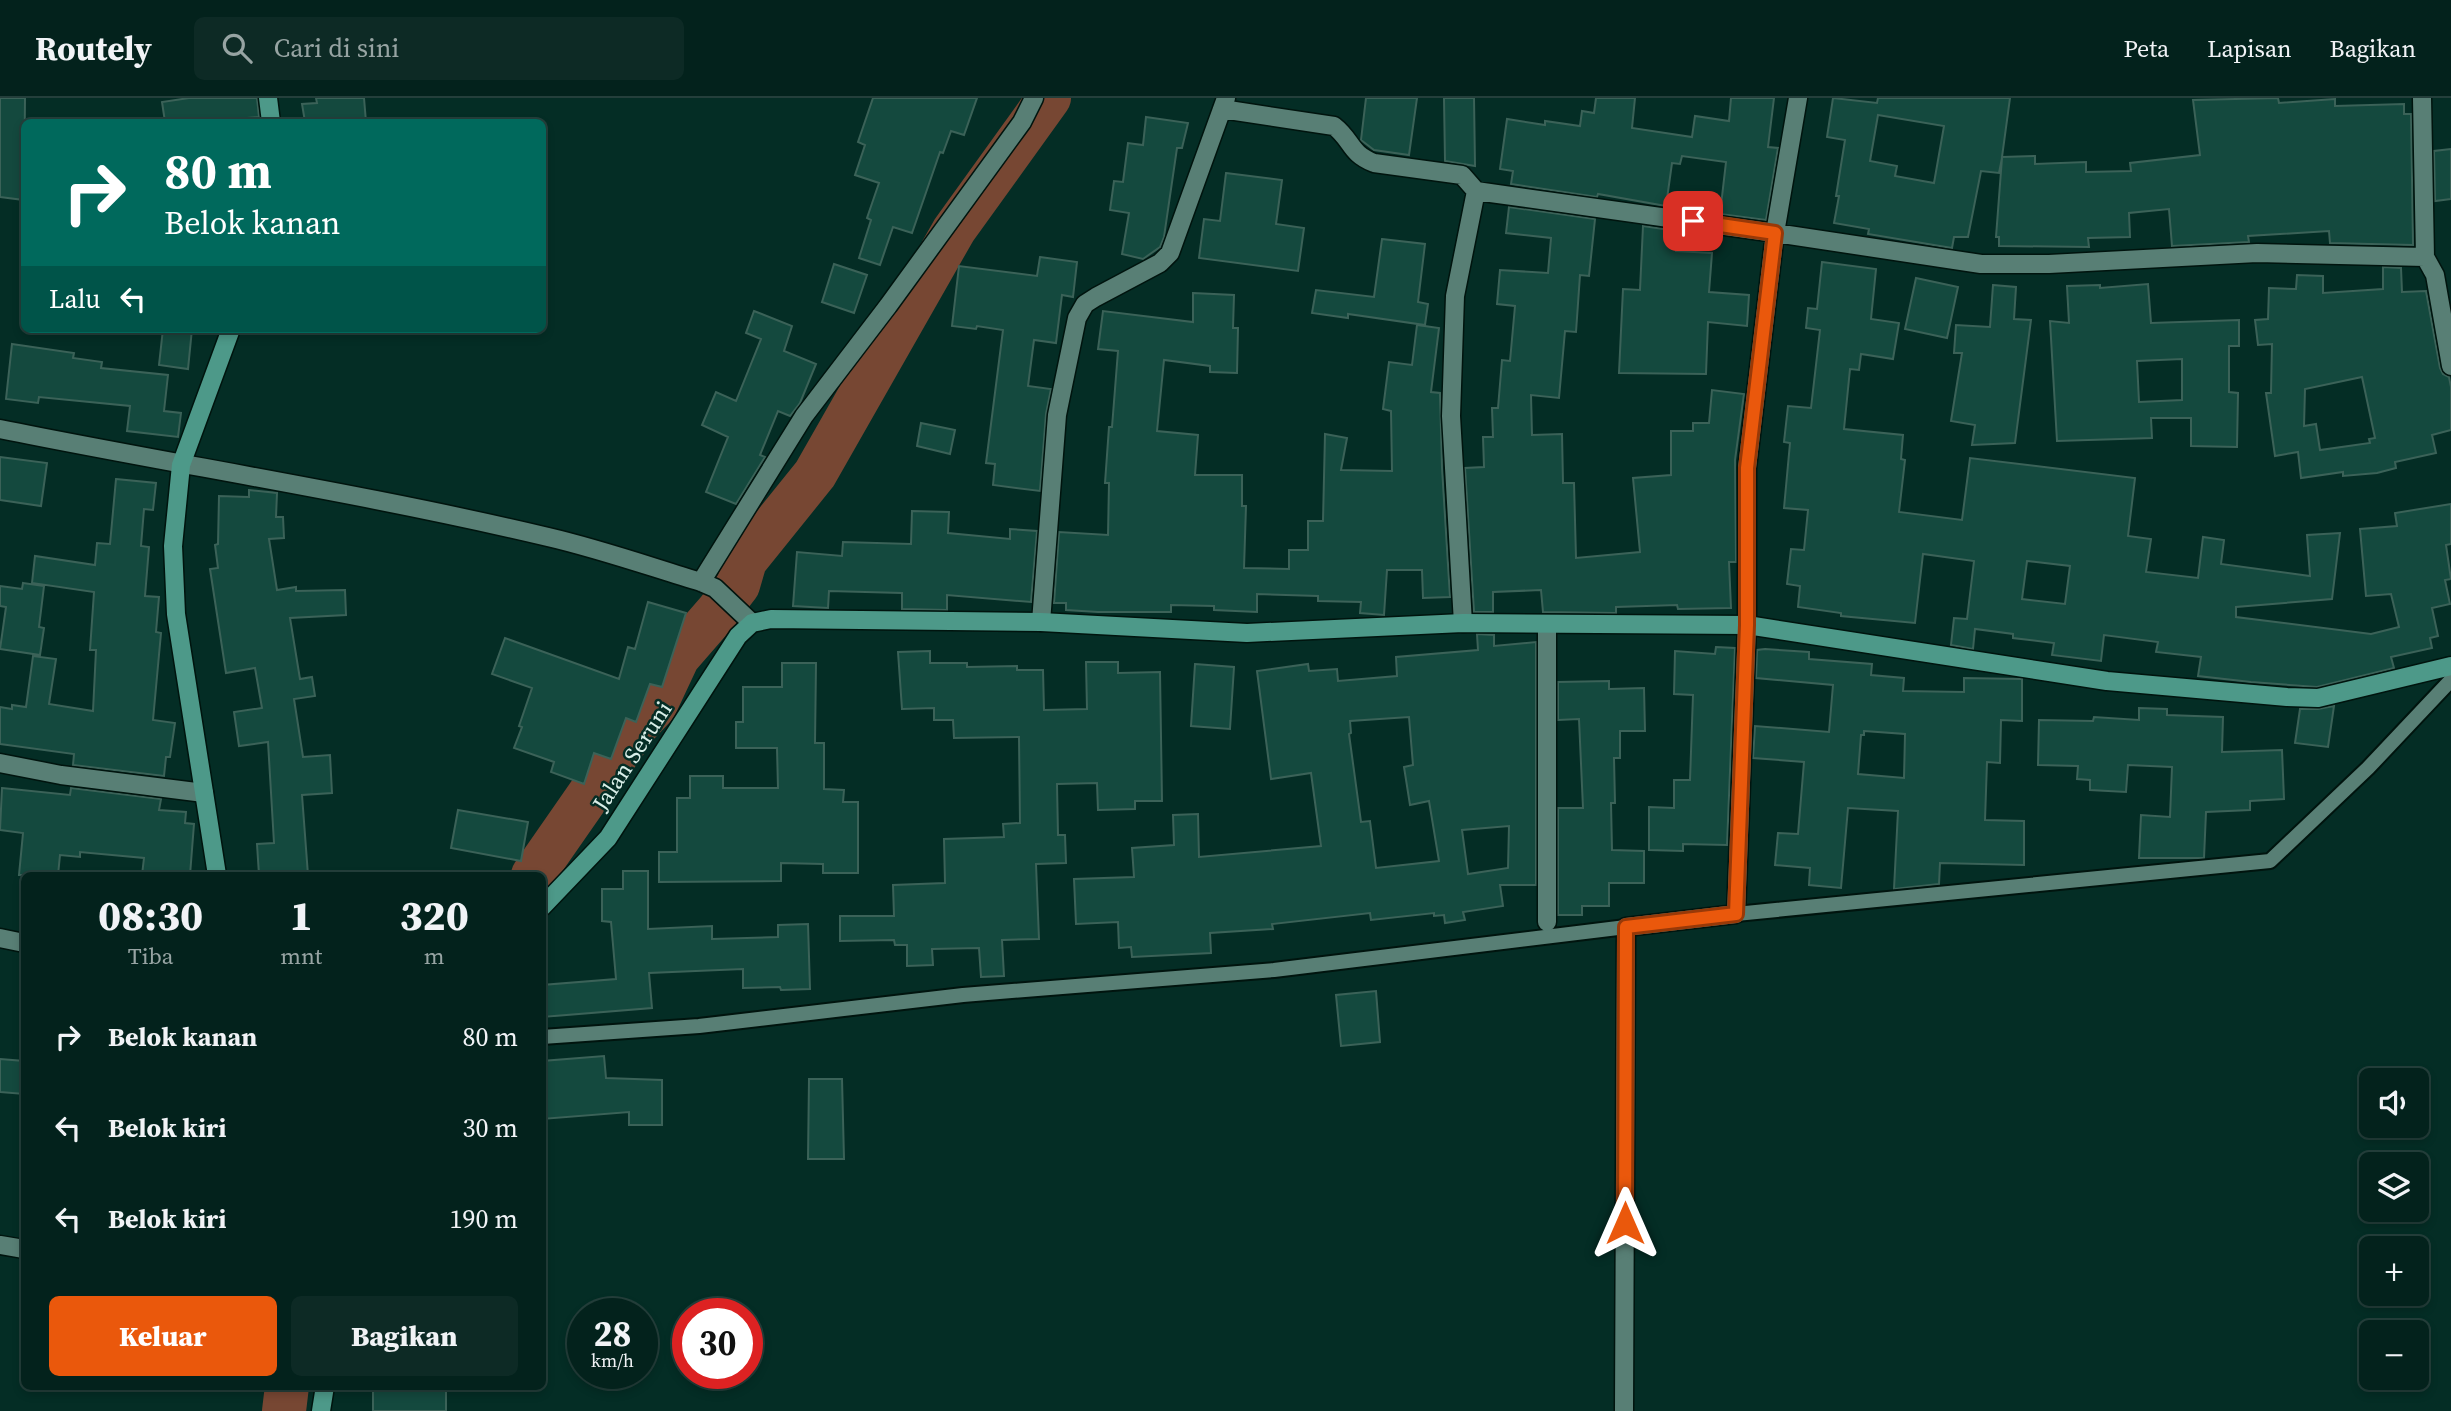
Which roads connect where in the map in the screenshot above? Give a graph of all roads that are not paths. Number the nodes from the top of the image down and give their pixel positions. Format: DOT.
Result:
graph roads {
  1 [pos="268,98"];
  2 [pos="1034,98"];
  3 [pos="1798,98"];
  4 [pos="2422,98"];
  5 [pos="1224,104"];
  6 [pos="271,119"];
  7 [pos="1476,191"];
  8 [pos="1775,233"];
  9 [pos="2426,257"];
  10 [pos="229,333"];
  11 [pos="2451,366"];
  12 [pos="0,429"];
  13 [pos="181,465"];
  14 [pos="708,585"];
  15 [pos="1041,622"];
  16 [pos="752,623"];
  17 [pos="1463,623"];
  18 [pos="1547,624"];
  19 [pos="1747,625"];
  20 [pos="2451,666"];
  21 [pos="2451,680"];
  22 [pos="0,763"];
  23 [pos="204,793"];
  24 [pos="216,872"];
  25 [pos="546,903"];
  26 [pos="1736,914"];
  27 [pos="1547,922"];
  28 [pos="1626,927"];
  29 [pos="0,938"];
  30 [pos="21,942"];
  31 [pos="546,1037"];
  32 [pos="0,1245"];
  33 [pos="21,1248"];
  34 [pos="324,1390"];
  35 [pos="321,1411"];
  36 [pos="1624,1411"];
  1 -- 6 [label="street"];
  2 -- 14 [label="street"];
  3 -- 8 [label="street"];
  4 -- 9 [label="street"];
  5 -- 7 [label="street"];
  5 -- 15 [label="street"];
  7 -- 8 [label="street"];
  7 -- 17 [label="street"];
  8 -- 9 [label="street"];
  8 -- 19 [label="street"];
  9 -- 11 [label="street"];
  10 -- 13 [label="street"];
  12 -- 13 [label="street"];
  13 -- 14 [label="street"];
  13 -- 23 [label="street"];
  14 -- 16 [label="street"];
  15 -- 16 [label="street"];
  15 -- 17 [label="street"];
  16 -- 25 [label="street, Jalan Seruni"];
  17 -- 18 [label="street"];
  18 -- 19 [label="street"];
  18 -- 27 [label="street"];
  19 -- 20 [label="street"];
  19 -- 26 [label="street"];
  21 -- 26 [label="lane"];
  22 -- 23 [label="street"];
  23 -- 24 [label="street"];
  26 -- 28 [label="street"];
  28 -- 31 [label="lane"];
  28 -- 36 [label="street"];
  29 -- 30 [label="street"];
  32 -- 33 [label="street"];
  34 -- 35 [label="street"];
}
